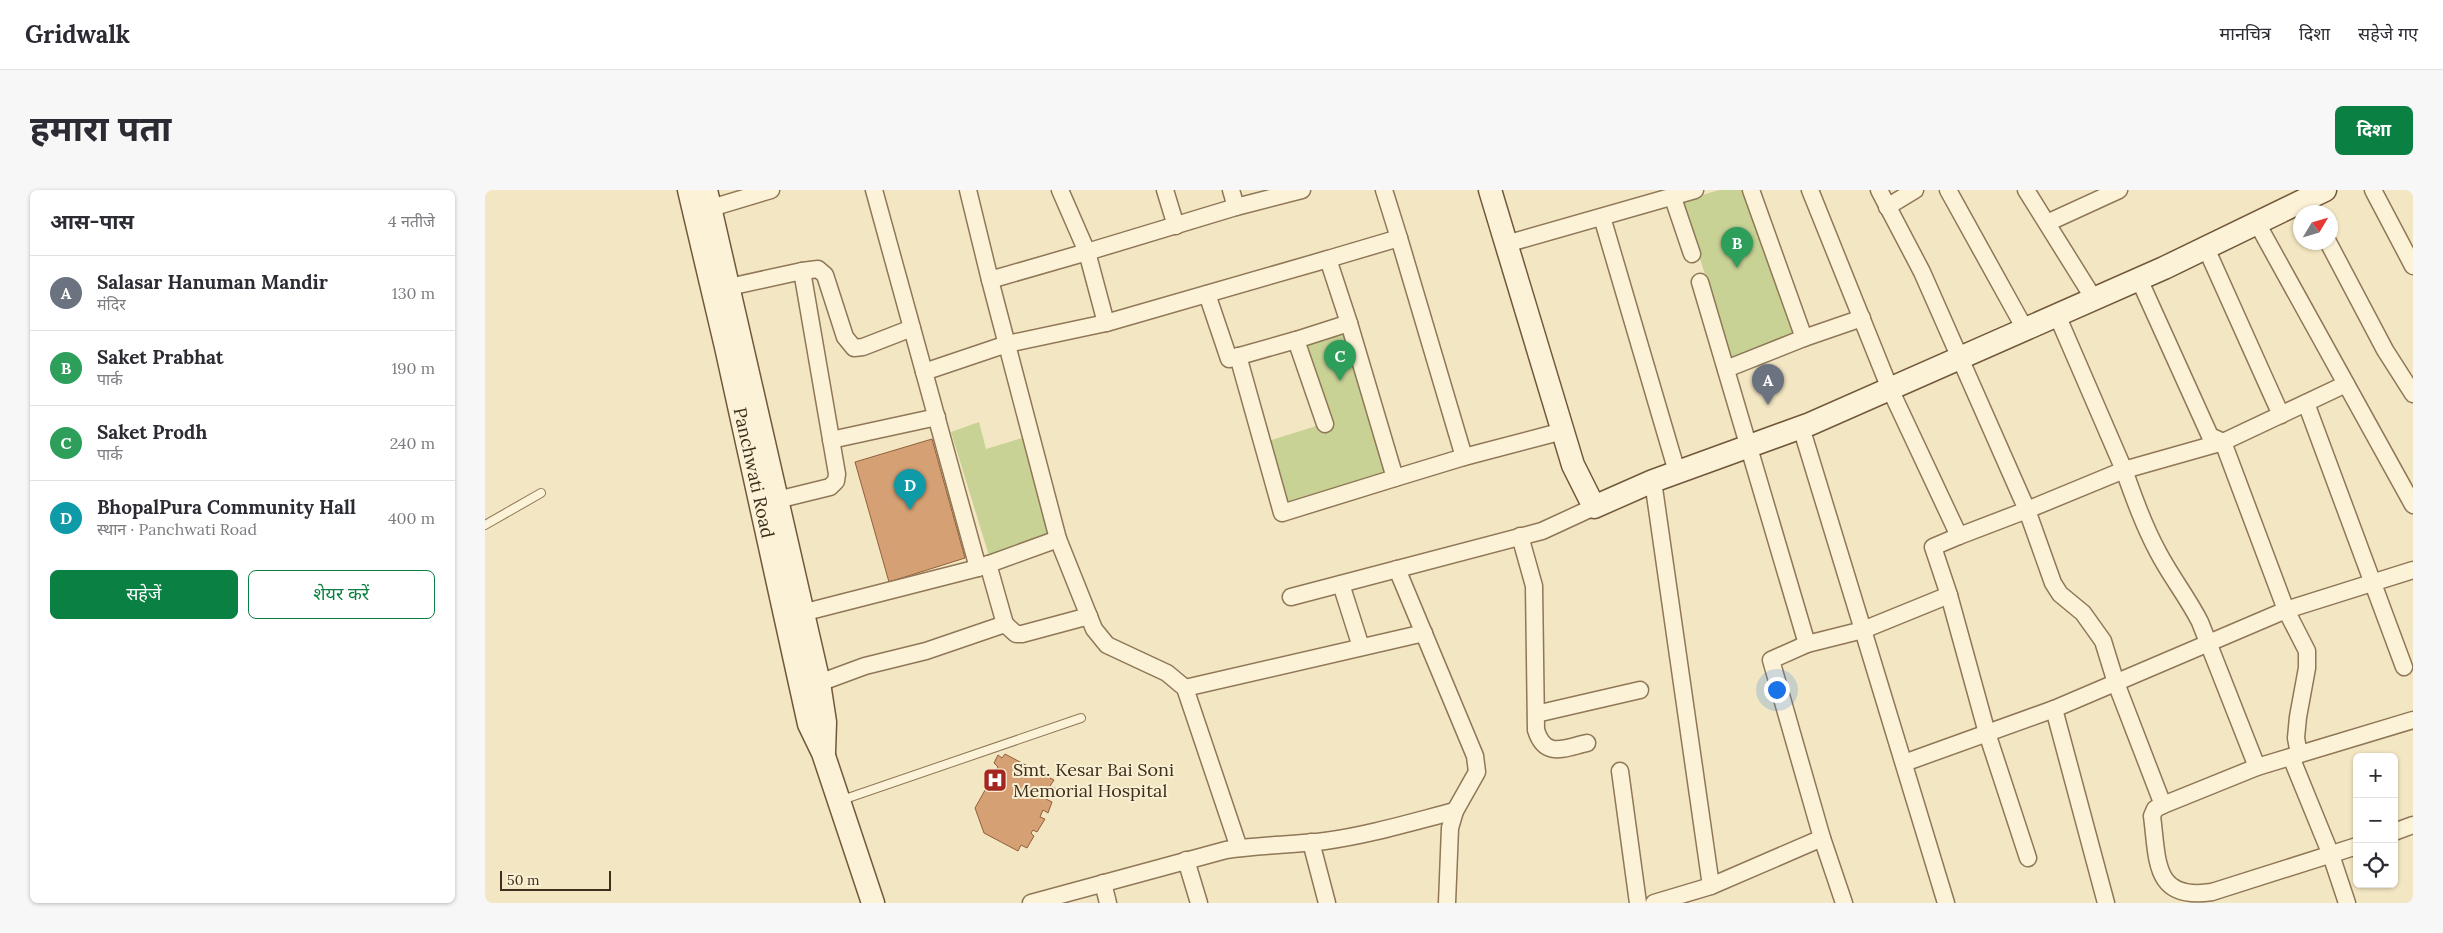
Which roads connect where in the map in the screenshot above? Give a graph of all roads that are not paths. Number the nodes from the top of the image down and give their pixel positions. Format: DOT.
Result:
graph roads {
  1 [pos="771,190"];
  2 [pos="874,190"];
  3 [pos="967,190"];
  4 [pos="1059,190"];
  5 [pos="1165,190"];
  6 [pos="1231,190"];
  7 [pos="1301,190"];
  8 [pos="1384,190"];
  9 [pos="1490,190"];
  10 [pos="1697,190"];
  11 [pos="1751,190"];
  12 [pos="1811,190"];
  13 [pos="1879,190"];
  14 [pos="1915,190"];
  15 [pos="1948,190"];
  16 [pos="2027,190"];
  17 [pos="2119,190"];
  18 [pos="2373,190"];
  19 [pos="1673,198"];
  20 [pos="2311,198"];
  21 [pos="700,200"];
  22 [pos="1237,207"];
  23 [pos="1887,207"];
  24 [pos="1603,217"];
  25 [pos="2047,223"];
  26 [pos="2257,223"];
  27 [pos="1176,226"];
  28 [pos="1399,238"];
  29 [pos="1506,244"];
  30 [pos="2206,248"];
  31 [pos="2332,250"];
  32 [pos="1087,252"];
  33 [pos="1692,254"];
  34 [pos="1328,259"];
  35 [pos="2413,266"];
  36 [pos="802,271"];
  37 [pos="2139,279"];
  38 [pos="990,280"];
  39 [pos="1700,282"];
  40 [pos="729,287"];
  41 [pos="1207,294"];
  42 [pos="2094,299"];
  43 [pos="2057,315"];
  44 [pos="1862,318"];
  45 [pos="1107,323"];
  46 [pos="1349,323"];
  47 [pos="912,328"];
  48 [pos="2025,329"];
  49 [pos="1804,338"];
  50 [pos="1296,340"];
  51 [pos="1007,344"];
  52 [pos="1238,356"];
  53 [pos="1960,358"];
  54 [pos="1726,369"];
  55 [pos="924,372"];
  56 [pos="2346,384"];
  57 [pos="1890,389"];
  58 [pos="2413,394"];
  59 [pos="2306,403"];
  60 [pos="2281,415"];
  61 [pos="937,418"];
  62 [pos="1325,424"];
  63 [pos="1801,427"];
  64 [pos="1563,431"];
  65 [pos="831,440"];
  66 [pos="2223,442"];
  67 [pos="1748,446"];
  68 [pos="1464,457"];
  69 [pos="2124,470"];
  70 [pos="1677,472"];
  71 [pos="1395,478"];
  72 [pos="1653,481"];
  73 [pos="541,493"];
  74 [pos="777,500"];
  75 [pos="2413,505"];
  76 [pos="1594,507"];
  77 [pos="2027,510"];
  78 [pos="485,526"];
  79 [pos="1520,536"];
  80 [pos="1959,536"];
  81 [pos="1058,539"];
  82 [pos="983,566"];
  83 [pos="1397,569"];
  84 [pos="2413,570"];
  85 [pos="2373,583"];
  86 [pos="1341,584"];
  87 [pos="1949,595"];
  88 [pos="1291,597"];
  89 [pos="2286,610"];
  90 [pos="795,615"];
  91 [pos="1089,616"];
  92 [pos="1005,624"];
  93 [pos="1863,630"];
  94 [pos="1424,633"];
  95 [pos="2208,643"];
  96 [pos="1807,644"];
  97 [pos="1361,648"];
  98 [pos="2404,667"];
  99 [pos="819,683"];
  100 [pos="2116,683"];
  101 [pos="1185,688"];
  102 [pos="1640,690"];
  103 [pos="2054,709"];
  104 [pos="1536,714"];
  105 [pos="1081,718"];
  106 [pos="2413,720"];
  107 [pos="1987,733"];
  108 [pos="1587,743"];
  109 [pos="823,753"];
  110 [pos="2295,756"];
  111 [pos="1903,763"];
  112 [pos="2257,767"];
  113 [pos="1620,771"];
  114 [pos="839,801"];
  115 [pos="2163,805"];
  116 [pos="1455,811"];
  117 [pos="2413,825"];
  118 [pos="2398,831"];
  119 [pos="1823,838"];
  120 [pos="1311,842"];
  121 [pos="2353,847"];
  122 [pos="1239,848"];
  123 [pos="2331,855"];
  124 [pos="2028,858"];
  125 [pos="1186,860"];
  126 [pos="1103,883"];
  127 [pos="1711,886"];
  128 [pos="873,903"];
  129 [pos="1031,903"];
  130 [pos="1109,903"];
  131 [pos="1199,903"];
  132 [pos="1327,903"];
  133 [pos="1447,903"];
  134 [pos="1638,903"];
  135 [pos="1654,903"];
  136 [pos="1844,903"];
  137 [pos="1946,903"];
  138 [pos="2107,903"];
  139 [pos="2347,903"];
  1 -- 21 [label="street"];
  2 -- 47 [label="street"];
  3 -- 38 [label="street"];
  4 -- 32 [label="street"];
  5 -- 27 [label="street"];
  6 -- 22 [label="street"];
  7 -- 22 [label="street"];
  8 -- 28 [label="street"];
  9 -- 29 [label="street"];
  10 -- 19 [label="street"];
  11 -- 49 [label="street"];
  12 -- 44 [label="street"];
  13 -- 23 [label="street"];
  14 -- 23 [label="street"];
  15 -- 48 [label="street"];
  16 -- 25 [label="street"];
  17 -- 25 [label="street"];
  18 -- 35 [label="street"];
  19 -- 24 [label="street"];
  19 -- 33 [label="street"];
  20 -- 26 [label="street"];
  21 -- 40 [label="street, Panchwati Road"];
  21 -- 90 [label="street, Panchwati Road"];
  22 -- 27 [label="street"];
  23 -- 53 [label="street"];
  24 -- 29 [label="street"];
  24 -- 70 [label="street"];
  25 -- 42 [label="street"];
  26 -- 30 [label="street"];
  26 -- 56 [label="street"];
  27 -- 32 [label="street"];
  28 -- 34 [label="street"];
  28 -- 68 [label="street"];
  29 -- 64 [label="street"];
  30 -- 37 [label="street"];
  30 -- 60 [label="street"];
  31 -- 58 [label="street"];
  32 -- 38 [label="street"];
  32 -- 45 [label="street"];
  34 -- 41 [label="street"];
  34 -- 46 [label="street"];
  36 -- 40 [label="street"];
  36 -- 47 [label="street"];
  36 -- 65 [label="street"];
  37 -- 42 [label="street"];
  37 -- 66 [label="street"];
  38 -- 51 [label="street"];
  39 -- 54 [label="street"];
  40 -- 74 [label="street, Panchwati Road"];
  41 -- 45 [label="street"];
  41 -- 52 [label="street"];
  42 -- 43 [label="street"];
  43 -- 48 [label="street"];
  43 -- 69 [label="street"];
  44 -- 49 [label="street"];
  44 -- 57 [label="street"];
  45 -- 51 [label="street"];
  46 -- 50 [label="street"];
  46 -- 71 [label="street"];
  47 -- 55 [label="street"];
  48 -- 53 [label="street"];
  49 -- 54 [label="street"];
  50 -- 52 [label="street"];
  50 -- 62 [label="street"];
  51 -- 55 [label="street"];
  51 -- 81 [label="street"];
  52 -- 71 [label="street"];
  53 -- 57 [label="street"];
  53 -- 77 [label="street"];
  54 -- 67 [label="street"];
  55 -- 61 [label="street"];
  56 -- 59 [label="street"];
  56 -- 75 [label="street"];
  57 -- 63 [label="street"];
  57 -- 80 [label="street"];
  59 -- 60 [label="street"];
  59 -- 85 [label="street"];
  60 -- 66 [label="street"];
  61 -- 65 [label="street"];
  61 -- 82 [label="street"];
  63 -- 67 [label="street"];
  63 -- 93 [label="street"];
  64 -- 68 [label="street"];
  64 -- 76 [label="street"];
  65 -- 74 [label="street"];
  66 -- 69 [label="street"];
  66 -- 89 [label="street"];
  67 -- 70 [label="street"];
  67 -- 96 [label="street"];
  68 -- 71 [label="street"];
  69 -- 77 [label="street"];
  69 -- 95 [label="street"];
  70 -- 72 [label="street"];
  72 -- 76 [label="street"];
  72 -- 127 [label="street"];
  73 -- 78 [label="lane"];
  74 -- 90 [label="street, Panchwati Road"];
  76 -- 79 [label="street"];
  77 -- 80 [label="street"];
  77 -- 100 [label="street"];
  79 -- 83 [label="street"];
  79 -- 104 [label="street"];
  80 -- 87 [label="street"];
  81 -- 82 [label="street"];
  81 -- 91 [label="street"];
  82 -- 90 [label="street"];
  82 -- 92 [label="street"];
  83 -- 86 [label="street"];
  83 -- 94 [label="street"];
  84 -- 85 [label="street"];
  85 -- 89 [label="street"];
  85 -- 98 [label="street"];
  86 -- 88 [label="street"];
  86 -- 97 [label="street"];
  87 -- 93 [label="street"];
  87 -- 107 [label="street"];
  89 -- 95 [label="street"];
  89 -- 110 [label="street"];
  90 -- 99 [label="street, Panchwati Road"];
  90 -- 109 [label="street, Panchwati Road"];
  91 -- 92 [label="street"];
  91 -- 101 [label="street"];
  92 -- 99 [label="street"];
  93 -- 96 [label="street"];
  93 -- 111 [label="street"];
  94 -- 97 [label="street"];
  94 -- 116 [label="street"];
  95 -- 100 [label="street"];
  95 -- 112 [label="street"];
  96 -- 119 [label="street"];
  97 -- 101 [label="street"];
  99 -- 109 [label="street, Panchwati Road"];
  100 -- 103 [label="street"];
  100 -- 115 [label="street"];
  101 -- 122 [label="street"];
  102 -- 104 [label="street"];
  103 -- 107 [label="street"];
  103 -- 138 [label="street"];
  104 -- 108 [label="street"];
  105 -- 114 [label="lane"];
  106 -- 110 [label="street"];
  107 -- 111 [label="street"];
  107 -- 124 [label="street"];
  109 -- 114 [label="street, Panchwati Road"];
  110 -- 112 [label="street"];
  110 -- 123 [label="street"];
  111 -- 137 [label="street"];
  112 -- 115 [label="street"];
  113 -- 134 [label="street"];
  114 -- 128 [label="street, Panchwati Road"];
  115 -- 123 [label="street"];
  116 -- 120 [label="street"];
  116 -- 133 [label="street"];
  117 -- 118 [label="street"];
  119 -- 127 [label="street"];
  119 -- 136 [label="street"];
  120 -- 122 [label="street"];
  120 -- 132 [label="street"];
  121 -- 123 [label="street"];
  122 -- 125 [label="street"];
  123 -- 139 [label="street"];
  125 -- 126 [label="street"];
  125 -- 131 [label="street"];
  126 -- 129 [label="street"];
  126 -- 130 [label="street"];
  127 -- 135 [label="street"];
}
